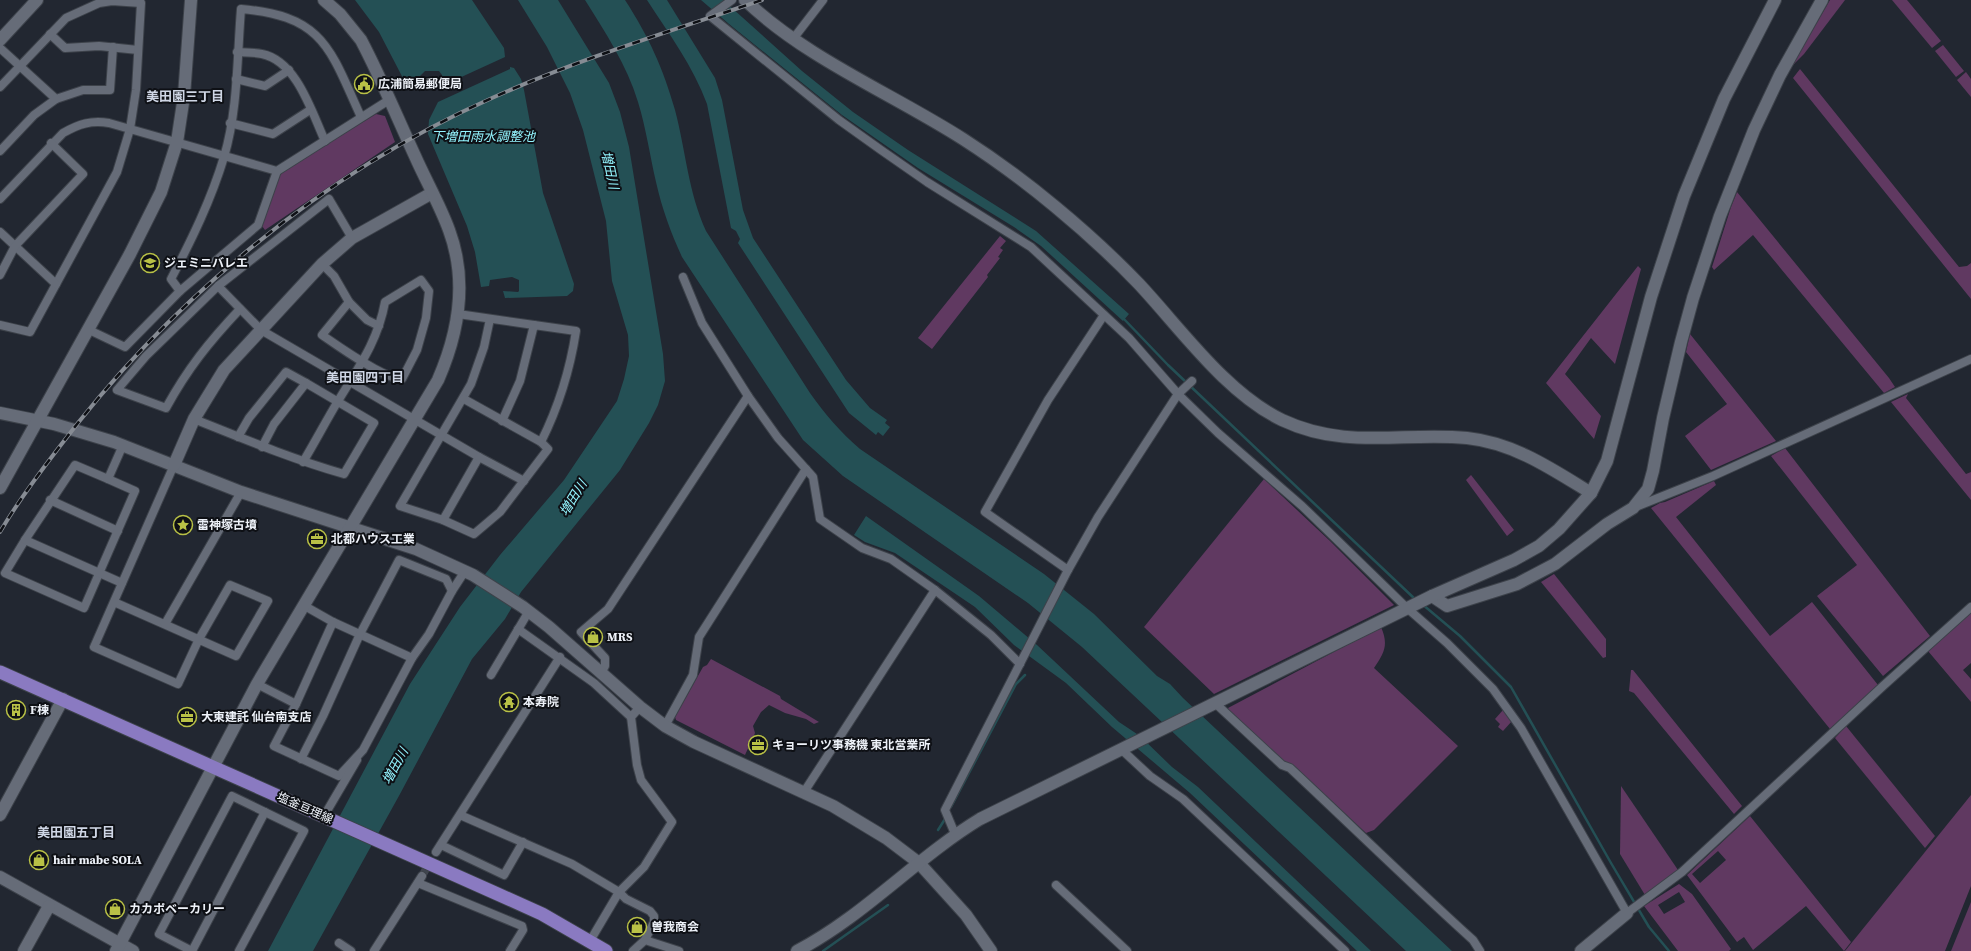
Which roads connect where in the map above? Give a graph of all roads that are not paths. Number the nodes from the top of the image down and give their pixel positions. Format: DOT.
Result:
graph roads {
  1 [pos="37,0"];
  2 [pos="191,0"];
  3 [pos="324,0"];
  4 [pos="745,0"];
  5 [pos="823,0"];
  6 [pos="1775,0"];
  7 [pos="1822,0"];
  8 [pos="729,1"];
  9 [pos="50,34"];
  10 [pos="793,39"];
  11 [pos="0,40"];
  12 [pos="113,47"];
  13 [pos="0,48"];
  14 [pos="138,50"];
  15 [pos="237,52"];
  16 [pos="19,66"];
  17 [pos="289,70"];
  18 [pos="236,80"];
  19 [pos="0,87"];
  20 [pos="56,99"];
  21 [pos="390,100"];
  22 [pos="310,110"];
  23 [pos="361,118"];
  24 [pos="230,123"];
  25 [pos="130,129"];
  26 [pos="325,141"];
  27 [pos="177,142"];
  28 [pos="51,144"];
  29 [pos="0,151"];
  30 [pos="224,155"];
  31 [pos="277,171"];
  32 [pos="432,193"];
  33 [pos="0,199"];
  34 [pos="0,232"];
  35 [pos="352,238"];
  36 [pos="15,246"];
  37 [pos="322,264"];
  38 [pos="0,275"];
  39 [pos="683,277"];
  40 [pos="56,284"];
  41 [pos="218,286"];
  42 [pos="180,291"];
  43 [pos="349,302"];
  44 [pos="240,309"];
  45 [pos="458,314"];
  46 [pos="1104,315"];
  47 [pos="490,319"];
  48 [pos="0,325"];
  49 [pos="534,325"];
  50 [pos="379,326"];
  51 [pos="87,329"];
  52 [pos="261,330"];
  53 [pos="1971,359"];
  54 [pos="362,361"];
  55 [pos="350,381"];
  56 [pos="1192,381"];
  57 [pos="306,383"];
  58 [pos="1180,392"];
  59 [pos="748,396"];
  60 [pos="464,399"];
  61 [pos="337,402"];
  62 [pos="0,412"];
  63 [pos="414,418"];
  64 [pos="194,419"];
  65 [pos="38,421"];
  66 [pos="502,421"];
  67 [pos="443,435"];
  68 [pos="238,437"];
  69 [pos="541,442"];
  70 [pos="124,445"];
  71 [pos="262,447"];
  72 [pos="479,457"];
  73 [pos="303,462"];
  74 [pos="174,465"];
  75 [pos="806,469"];
  76 [pos="108,479"];
  77 [pos="524,481"];
  78 [pos="3,484"];
  79 [pos="0,492"];
  80 [pos="241,492"];
  81 [pos="1591,493"];
  82 [pos="1662,497"];
  83 [pos="50,500"];
  84 [pos="1638,502"];
  85 [pos="442,520"];
  86 [pos="349,528"];
  87 [pos="118,531"];
  88 [pos="25,540"];
  89 [pos="1068,570"];
  90 [pos="100,573"];
  91 [pos="469,573"];
  92 [pos="122,583"];
  93 [pos="936,590"];
  94 [pos="452,591"];
  95 [pos="1429,598"];
  96 [pos="114,602"];
  97 [pos="303,605"];
  98 [pos="1408,607"];
  99 [pos="1971,607"];
  100 [pos="526,609"];
  101 [pos="333,622"];
  102 [pos="165,624"];
  103 [pos="518,629"];
  104 [pos="360,634"];
  105 [pos="199,639"];
  106 [pos="560,657"];
  107 [pos="412,658"];
  108 [pos="1021,663"];
  109 [pos="0,672"];
  110 [pos="601,673"];
  111 [pos="491,675"];
  112 [pos="257,684"];
  113 [pos="63,699"];
  114 [pos="296,704"];
  115 [pos="1209,705"];
  116 [pos="640,707"];
  117 [pos="631,717"];
  118 [pos="665,726"];
  119 [pos="1124,749"];
  120 [pos="363,750"];
  121 [pos="301,758"];
  122 [pos="213,767"];
  123 [pos="804,792"];
  124 [pos="265,812"];
  125 [pos="0,815"];
  126 [pos="460,815"];
  127 [pos="325,817"];
  128 [pos="955,834"];
  129 [pos="523,842"];
  130 [pos="441,845"];
  131 [pos="436,852"];
  132 [pos="919,863"];
  133 [pos="0,877"];
  134 [pos="1056,885"];
  135 [pos="619,892"];
  136 [pos="49,906"];
  137 [pos="1629,912"];
  138 [pos="645,940"];
  139 [pos="590,941"];
  140 [pos="339,943"];
  141 [pos="118,948"];
  142 [pos="24,951"];
  143 [pos="133,951"];
  144 [pos="192,951"];
  145 [pos="239,951"];
  146 [pos="351,951"];
  147 [pos="374,951"];
  148 [pos="510,951"];
  149 [pos="606,951"];
  150 [pos="633,951"];
  151 [pos="679,951"];
  152 [pos="797,951"];
  153 [pos="991,951"];
  154 [pos="1127,951"];
  155 [pos="1345,951"];
  156 [pos="1480,951"];
  157 [pos="1581,951"];
  1 -- 11 [label="street"];
  2 -- 27 [label="street"];
  3 -- 21 [label="street"];
  4 -- 10 [label="street"];
  5 -- 10 [label="street"];
  6 -- 81 [label="street"];
  7 -- 84 [label="street"];
  8 -- 46 [label="street"];
  9 -- 12 [label="street"];
  9 -- 14 [label="street"];
  9 -- 16 [label="street"];
  10 -- 81 [label="street"];
  12 -- 14 [label="street"];
  12 -- 20 [label="street"];
  13 -- 16 [label="street"];
  14 -- 25 [label="street"];
  15 -- 17 [label="street"];
  15 -- 18 [label="street"];
  15 -- 23 [label="street"];
  16 -- 19 [label="street"];
  16 -- 20 [label="street"];
  17 -- 18 [label="street"];
  17 -- 22 [label="street"];
  18 -- 24 [label="street"];
  20 -- 29 [label="street"];
  21 -- 23 [label="street"];
  21 -- 32 [label="street"];
  22 -- 24 [label="street"];
  22 -- 26 [label="street"];
  23 -- 26 [label="street"];
  24 -- 30 [label="street"];
  25 -- 27 [label="street"];
  25 -- 28 [label="street"];
  25 -- 40 [label="street"];
  26 -- 31 [label="street"];
  27 -- 30 [label="street"];
  27 -- 51 [label="street"];
  28 -- 33 [label="street"];
  28 -- 36 [label="street"];
  30 -- 31 [label="street"];
  30 -- 42 [label="street"];
  31 -- 42 [label="street"];
  32 -- 35 [label="street"];
  32 -- 45 [label="street"];
  34 -- 36 [label="street"];
  35 -- 37 [label="street"];
  35 -- 41 [label="street"];
  36 -- 38 [label="street"];
  36 -- 40 [label="street"];
  37 -- 43 [label="street"];
  37 -- 52 [label="street"];
  39 -- 59 [label="street"];
  40 -- 48 [label="street"];
  41 -- 44 [label="street"];
  41 -- 44 [label="street"];
  42 -- 51 [label="street"];
  43 -- 50 [label="street"];
  43 -- 54 [label="street"];
  44 -- 52 [label="street"];
  45 -- 47 [label="street"];
  45 -- 63 [label="street"];
  46 -- 58 [label="street"];
  46 -- 89 [label="street"];
  47 -- 49 [label="street"];
  47 -- 60 [label="street"];
  49 -- 66 [label="street"];
  49 -- 69 [label="street"];
  50 -- 54 [label="street"];
  50 -- 54 [label="street"];
  51 -- 65 [label="street"];
  52 -- 55 [label="street"];
  52 -- 64 [label="street"];
  53 -- 82 [label="street"];
  54 -- 55 [label="street"];
  55 -- 61 [label="street"];
  55 -- 63 [label="street"];
  56 -- 58 [label="street"];
  57 -- 61 [label="street"];
  57 -- 68 [label="street"];
  57 -- 71 [label="street"];
  58 -- 89 [label="street"];
  58 -- 98 [label="street"];
  59 -- 75 [label="street"];
  59 -- 110 [label="street"];
  60 -- 66 [label="street"];
  60 -- 67 [label="street"];
  61 -- 73 [label="street"];
  61 -- 73 [label="street"];
  62 -- 65 [label="street"];
  63 -- 67 [label="street"];
  63 -- 86 [label="street"];
  64 -- 68 [label="street"];
  64 -- 74 [label="street"];
  65 -- 70 [label="street"];
  65 -- 78 [label="street"];
  66 -- 69 [label="street"];
  67 -- 72 [label="street"];
  67 -- 85 [label="street"];
  68 -- 71 [label="street"];
  69 -- 77 [label="street"];
  70 -- 74 [label="street"];
  70 -- 76 [label="street"];
  71 -- 73 [label="street"];
  72 -- 77 [label="street"];
  72 -- 85 [label="street"];
  74 -- 80 [label="street"];
  74 -- 92 [label="street"];
  75 -- 93 [label="street"];
  75 -- 118 [label="street"];
  76 -- 83 [label="street"];
  76 -- 87 [label="street"];
  77 -- 85 [label="street"];
  78 -- 79 [label="street"];
  80 -- 86 [label="street"];
  80 -- 102 [label="street"];
  81 -- 95 [label="street"];
  82 -- 84 [label="street"];
  82 -- 84 [label="street"];
  83 -- 87 [label="street"];
  83 -- 88 [label="street"];
  84 -- 95 [label="street"];
  86 -- 91 [label="street"];
  86 -- 97 [label="street"];
  87 -- 90 [label="street"];
  88 -- 90 [label="street"];
  88 -- 90 [label="street"];
  89 -- 108 [label="street"];
  90 -- 92 [label="street"];
  91 -- 94 [label="street"];
  91 -- 100 [label="street"];
  92 -- 96 [label="street"];
  93 -- 108 [label="street"];
  93 -- 123 [label="street"];
  94 -- 104 [label="street"];
  94 -- 107 [label="street"];
  95 -- 98 [label="street"];
  96 -- 102 [label="street"];
  96 -- 105 [label="street"];
  97 -- 101 [label="street"];
  97 -- 112 [label="street"];
  98 -- 115 [label="street"];
  98 -- 137 [label="street"];
  99 -- 137 [label="street"];
  100 -- 103 [label="street"];
  100 -- 110 [label="street"];
  101 -- 104 [label="street"];
  101 -- 114 [label="street"];
  102 -- 105 [label="street"];
  103 -- 106 [label="street"];
  103 -- 111 [label="street"];
  104 -- 107 [label="street"];
  104 -- 121 [label="street"];
  105 -- 105 [label="street"];
  106 -- 117 [label="street"];
  106 -- 126 [label="street"];
  107 -- 120 [label="street"];
  108 -- 128 [label="street"];
  109 -- 113 [label="main road, 塩釜亘理線"];
  110 -- 116 [label="street"];
  112 -- 114 [label="street"];
  112 -- 122 [label="street"];
  113 -- 122 [label="main road, 塩釜亘理線"];
  113 -- 125 [label="street"];
  114 -- 121 [label="street"];
  115 -- 119 [label="street"];
  115 -- 156 [label="street"];
  116 -- 117 [label="street"];
  116 -- 118 [label="street"];
  117 -- 135 [label="street"];
  118 -- 123 [label="street"];
  119 -- 128 [label="street"];
  119 -- 155 [label="street"];
  120 -- 121 [label="street"];
  120 -- 127 [label="street"];
  122 -- 127 [label="main road, 塩釜亘理線"];
  122 -- 141 [label="street"];
  123 -- 132 [label="street"];
  124 -- 144 [label="street"];
  124 -- 144 [label="street"];
  124 -- 145 [label="street"];
  126 -- 129 [label="street"];
  126 -- 130 [label="street"];
  127 -- 139 [label="main road, 塩釜亘理線"];
  128 -- 132 [label="street"];
  129 -- 130 [label="street"];
  129 -- 135 [label="street"];
  130 -- 131 [label="street"];
  132 -- 152 [label="street"];
  132 -- 153 [label="street"];
  133 -- 136 [label="street"];
  134 -- 154 [label="street"];
  135 -- 138 [label="street"];
  135 -- 139 [label="street"];
  136 -- 141 [label="street"];
  136 -- 142 [label="street"];
  137 -- 157 [label="street"];
  138 -- 150 [label="street"];
  138 -- 151 [label="street"];
  139 -- 149 [label="main road, 塩釜亘理線"];
  140 -- 146 [label="street"];
  141 -- 143 [label="street"];
  147 -- 148 [label="street"];
}
